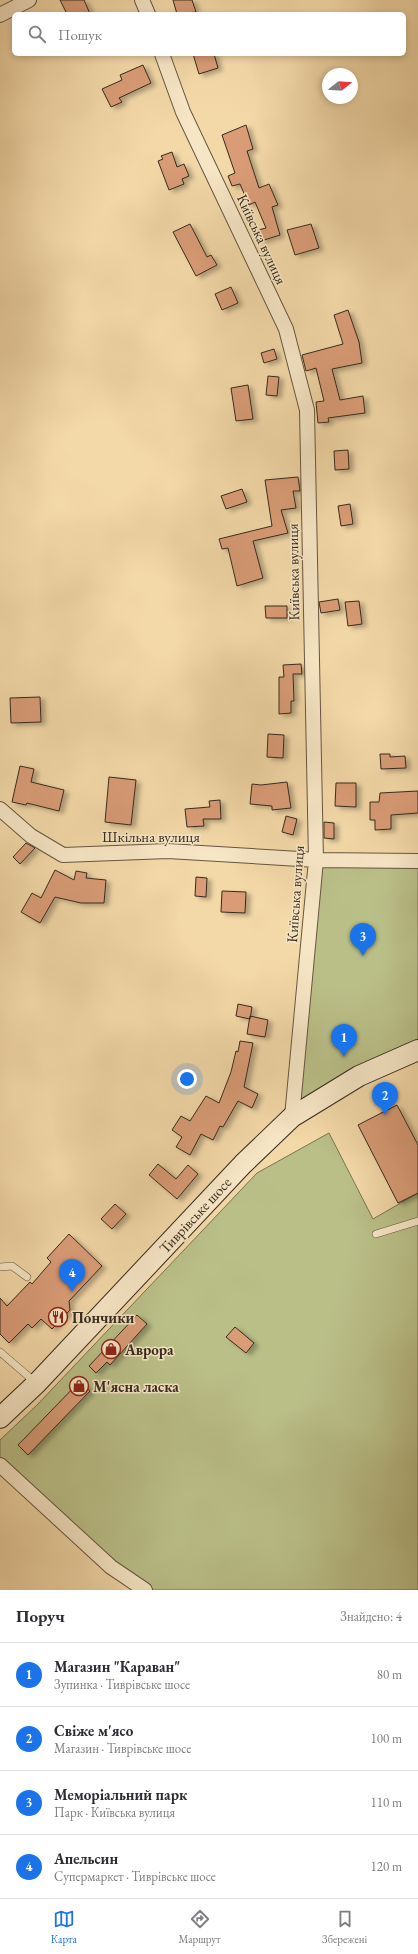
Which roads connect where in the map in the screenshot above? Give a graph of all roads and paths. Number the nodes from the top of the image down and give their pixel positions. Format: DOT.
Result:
graph roads {
  1 [pos="29,0"];
  2 [pos="142,0"];
  3 [pos="147,12"];
  4 [pos="0,15"];
  5 [pos="163,56"];
  6 [pos="0,809"];
  7 [pos="316,860"];
  8 [pos="418,861"];
  9 [pos="418,1050"];
  10 [pos="292,1116"];
  11 [pos="418,1221"];
  12 [pos="376,1234"];
  13 [pos="0,1267"];
  14 [pos="27,1277"];
  15 [pos="0,1352"];
  16 [pos="37,1383"];
  17 [pos="0,1418"];
  18 [pos="0,1465"];
  19 [pos="145,1590"];
  1 -- 4 [label="street"];
  2 -- 3 [label="street"];
  5 -- 7 [label="street, Київська вулиця"];
  6 -- 7 [label="street, Шкільна вулиця"];
  7 -- 8 [label="street, Шкільна вулиця"];
  7 -- 10 [label="street, Київська вулиця"];
  9 -- 10 [label="main road, Тиврівське шосе"];
  10 -- 16 [label="main road, Тиврівське шосе"];
  11 -- 12 [label="lane"];
  13 -- 14 [label="lane"];
  15 -- 16 [label="lane"];
  16 -- 17 [label="main road, Тиврівське шосе"];
  18 -- 19 [label="street"];
}
